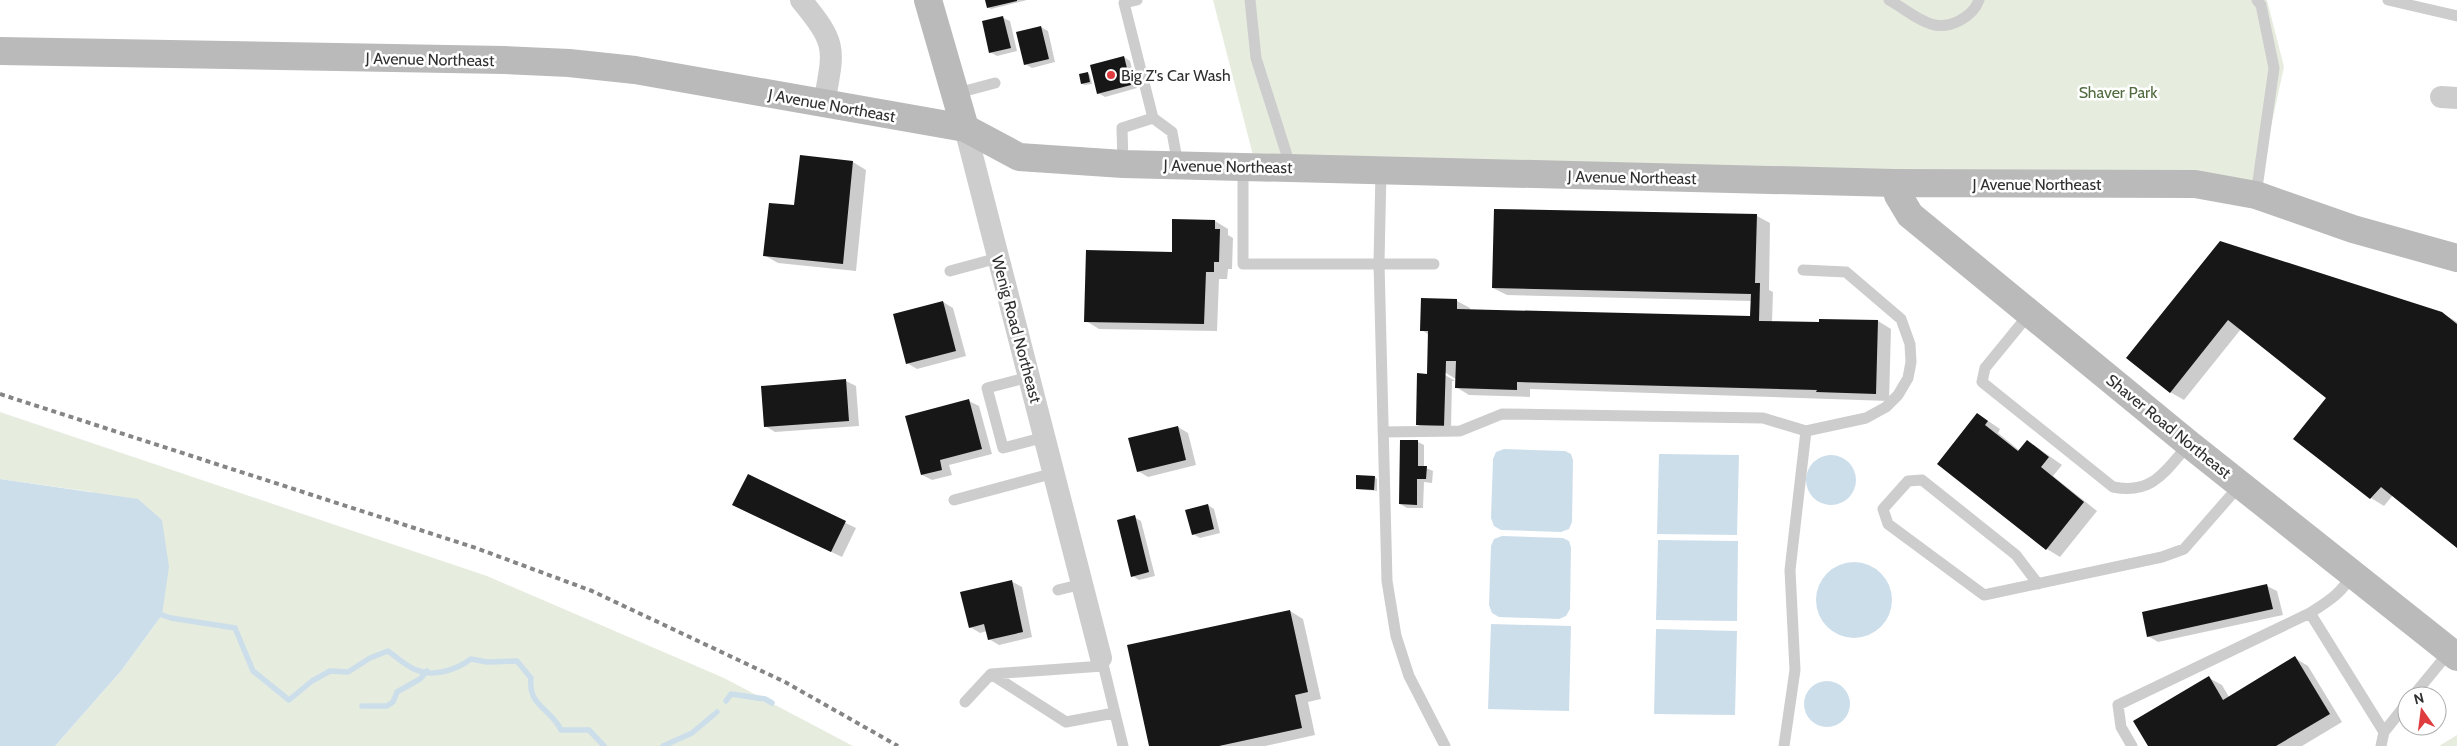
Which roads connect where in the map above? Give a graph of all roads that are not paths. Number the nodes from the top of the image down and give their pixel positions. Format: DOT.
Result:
graph roads {
  1 [pos="801,0"];
  2 [pos="928,0"];
  3 [pos="1137,0"];
  4 [pos="1250,0"];
  5 [pos="1890,0"];
  6 [pos="1979,0"];
  7 [pos="2258,0"];
  8 [pos="2388,0"];
  9 [pos="2457,16"];
  10 [pos="0,51"];
  11 [pos="995,84"];
  12 [pos="954,94"];
  13 [pos="824,104"];
  14 [pos="1153,118"];
  15 [pos="965,128"];
  16 [pos="1123,164"];
  17 [pos="1178,165"];
  18 [pos="1243,167"];
  19 [pos="1291,168"];
  20 [pos="1381,170"];
  21 [pos="1895,183"];
  22 [pos="2256,195"];
  23 [pos="998,258"];
  24 [pos="2457,258"];
  25 [pos="1378,264"];
  26 [pos="1434,264"];
  27 [pos="1803,270"];
  28 [pos="950,271"];
  29 [pos="2030,312"];
  30 [pos="1029,377"];
  31 [pos="1806,431"];
  32 [pos="1383,432"];
  33 [pos="1045,437"];
  34 [pos="2189,444"];
  35 [pos="1054,473"];
  36 [pos="2240,485"];
  37 [pos="954,500"];
  38 [pos="2352,573"];
  39 [pos="1082,584"];
  40 [pos="2038,584"];
  41 [pos="1058,590"];
  42 [pos="2310,613"];
  43 [pos="2453,654"];
  44 [pos="1102,662"];
  45 [pos="991,674"];
  46 [pos="2423,686"];
  47 [pos="966,702"];
  48 [pos="1114,713"];
  49 [pos="2397,716"];
  50 [pos="2384,732"];
  51 [pos="1122,746"];
  52 [pos="1445,746"];
  53 [pos="1784,746"];
  54 [pos="2132,746"];
  55 [pos="2381,746"];
  1 -- 13 [label="street"];
  2 -- 12 [label="street, Wenig Road Northeast"];
  3 -- 14 [label="lane"];
  4 -- 19 [label="lane"];
  5 -- 6 [label="lane"];
  7 -- 22 [label="lane"];
  8 -- 9 [label="lane"];
  10 -- 13 [label="street, J Avenue Northeast"];
  11 -- 12 [label="lane"];
  12 -- 15 [label="street, Wenig Road Northeast"];
  13 -- 15 [label="street, J Avenue Northeast"];
  14 -- 16 [label="lane"];
  14 -- 17 [label="lane"];
  15 -- 16 [label="street, J Avenue Northeast"];
  15 -- 23 [label="street, Wenig Road Northeast"];
  16 -- 17 [label="street, J Avenue Northeast"];
  17 -- 18 [label="street, J Avenue Northeast"];
  18 -- 19 [label="street, J Avenue Northeast"];
  18 -- 25 [label="lane"];
  19 -- 20 [label="street, J Avenue Northeast"];
  20 -- 21 [label="street, J Avenue Northeast"];
  20 -- 25 [label="lane"];
  21 -- 22 [label="street, J Avenue Northeast"];
  21 -- 29 [label="street, Shaver Road Northeast"];
  22 -- 24 [label="street, J Avenue Northeast"];
  23 -- 28 [label="lane"];
  23 -- 30 [label="street, Wenig Road Northeast"];
  25 -- 26 [label="lane"];
  25 -- 32 [label="lane"];
  27 -- 31 [label="lane"];
  29 -- 34 [label="street, Shaver Road Northeast"];
  29 -- 34 [label="lane"];
  30 -- 33 [label="street, Wenig Road Northeast"];
  30 -- 33 [label="lane"];
  31 -- 32 [label="lane"];
  31 -- 53 [label="lane"];
  32 -- 52 [label="lane"];
  33 -- 35 [label="street, Wenig Road Northeast"];
  34 -- 36 [label="street, Shaver Road Northeast"];
  35 -- 37 [label="lane"];
  35 -- 39 [label="street, Wenig Road Northeast"];
  36 -- 38 [label="street, Shaver Road Northeast"];
  36 -- 40 [label="lane"];
  38 -- 42 [label="lane"];
  38 -- 43 [label="street, Shaver Road Northeast"];
  39 -- 41 [label="lane"];
  39 -- 44 [label="street, Wenig Road Northeast"];
  40 -- 40 [label="lane"];
  42 -- 50 [label="lane"];
  42 -- 54 [label="lane"];
  43 -- 46 [label="lane"];
  44 -- 45 [label="lane"];
  44 -- 48 [label="lane"];
  45 -- 47 [label="lane"];
  45 -- 48 [label="lane"];
  48 -- 51 [label="lane"];
  49 -- 50 [label="lane"];
  50 -- 55 [label="lane"];
}
